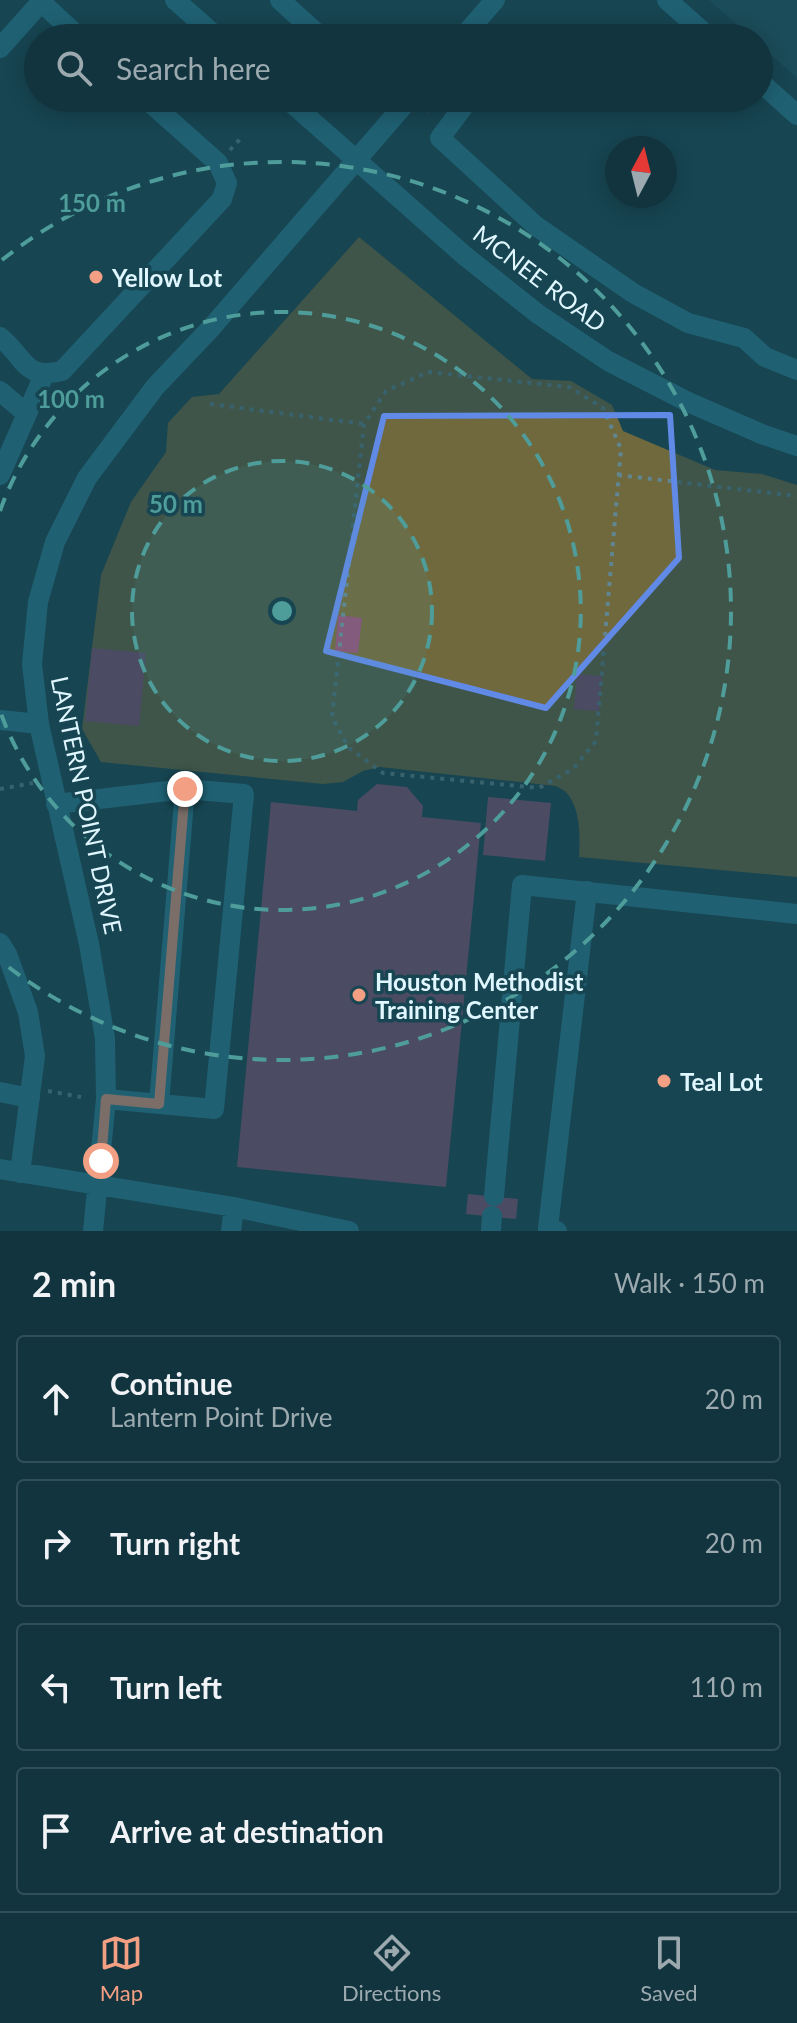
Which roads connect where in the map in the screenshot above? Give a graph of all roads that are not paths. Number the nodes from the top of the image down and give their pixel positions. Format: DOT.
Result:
graph roads {
  1 [pos="280,0"];
  2 [pos="495,0"];
  3 [pos="667,0"];
  4 [pos="183,2"];
  5 [pos="65,24"];
  6 [pos="204,24"];
  7 [pos="307,24"];
  8 [pos="474,24"];
  9 [pos="694,24"];
  10 [pos="0,48"];
  11 [pos="773,94"];
  12 [pos="161,112"];
  13 [pos="302,112"];
  14 [pos="398,112"];
  15 [pos="459,112"];
  16 [pos="797,115"];
  17 [pos="356,160"];
  18 [pos="0,337"];
  19 [pos="797,370"];
  20 [pos="44,375"];
  21 [pos="0,391"];
  22 [pos="27,414"];
  23 [pos="797,446"];
  24 [pos="0,475"];
  25 [pos="0,720"];
  26 [pos="39,724"];
  27 [pos="185,789"];
  28 [pos="56,804"];
  29 [pos="587,891"];
  30 [pos="797,914"];
  31 [pos="0,943"];
  32 [pos="0,1092"];
  33 [pos="31,1093"];
  34 [pos="106,1099"];
  35 [pos="159,1104"];
  36 [pos="10,1171"];
  37 [pos="99,1186"];
  38 [pos="234,1207"];
  39 [pos="493,1215"];
  40 [pos="93,1231"];
  41 [pos="231,1231"];
  42 [pos="349,1231"];
  43 [pos="557,1231"];
  1 -- 7 [label="street"];
  2 -- 8 [label="street"];
  3 -- 9 [label="street"];
  4 -- 6 [label="street"];
  5 -- 10 [label="street"];
  11 -- 16 [label="street"];
  12 -- 20 [label="street"];
  13 -- 17 [label="street, MCNEE ROAD"];
  14 -- 17 [label="street, LANTERN POINT DRIVE"];
  15 -- 19 [label="street"];
  17 -- 23 [label="street, MCNEE ROAD"];
  17 -- 26 [label="street, LANTERN POINT DRIVE"];
  18 -- 20 [label="street"];
  20 -- 22 [label="street"];
  21 -- 22 [label="street"];
  22 -- 24 [label="street"];
  25 -- 26 [label="street"];
  26 -- 28 [label="street, LANTERN POINT DRIVE"];
  27 -- 28 [label="street"];
  27 -- 35 [label="street"];
  27 -- 35 [label="street"];
  28 -- 34 [label="street, LANTERN POINT DRIVE"];
  29 -- 30 [label="street"];
  29 -- 39 [label="street"];
  29 -- 43 [label="street"];
  31 -- 33 [label="street"];
  32 -- 33 [label="street"];
  33 -- 36 [label="street"];
  34 -- 35 [label="street"];
  34 -- 37 [label="street, LANTERN POINT DRIVE"];
  36 -- 37 [label="street"];
  37 -- 38 [label="street"];
  37 -- 40 [label="street, LANTERN POINT DRIVE"];
  38 -- 41 [label="street"];
  38 -- 42 [label="street"];
}
